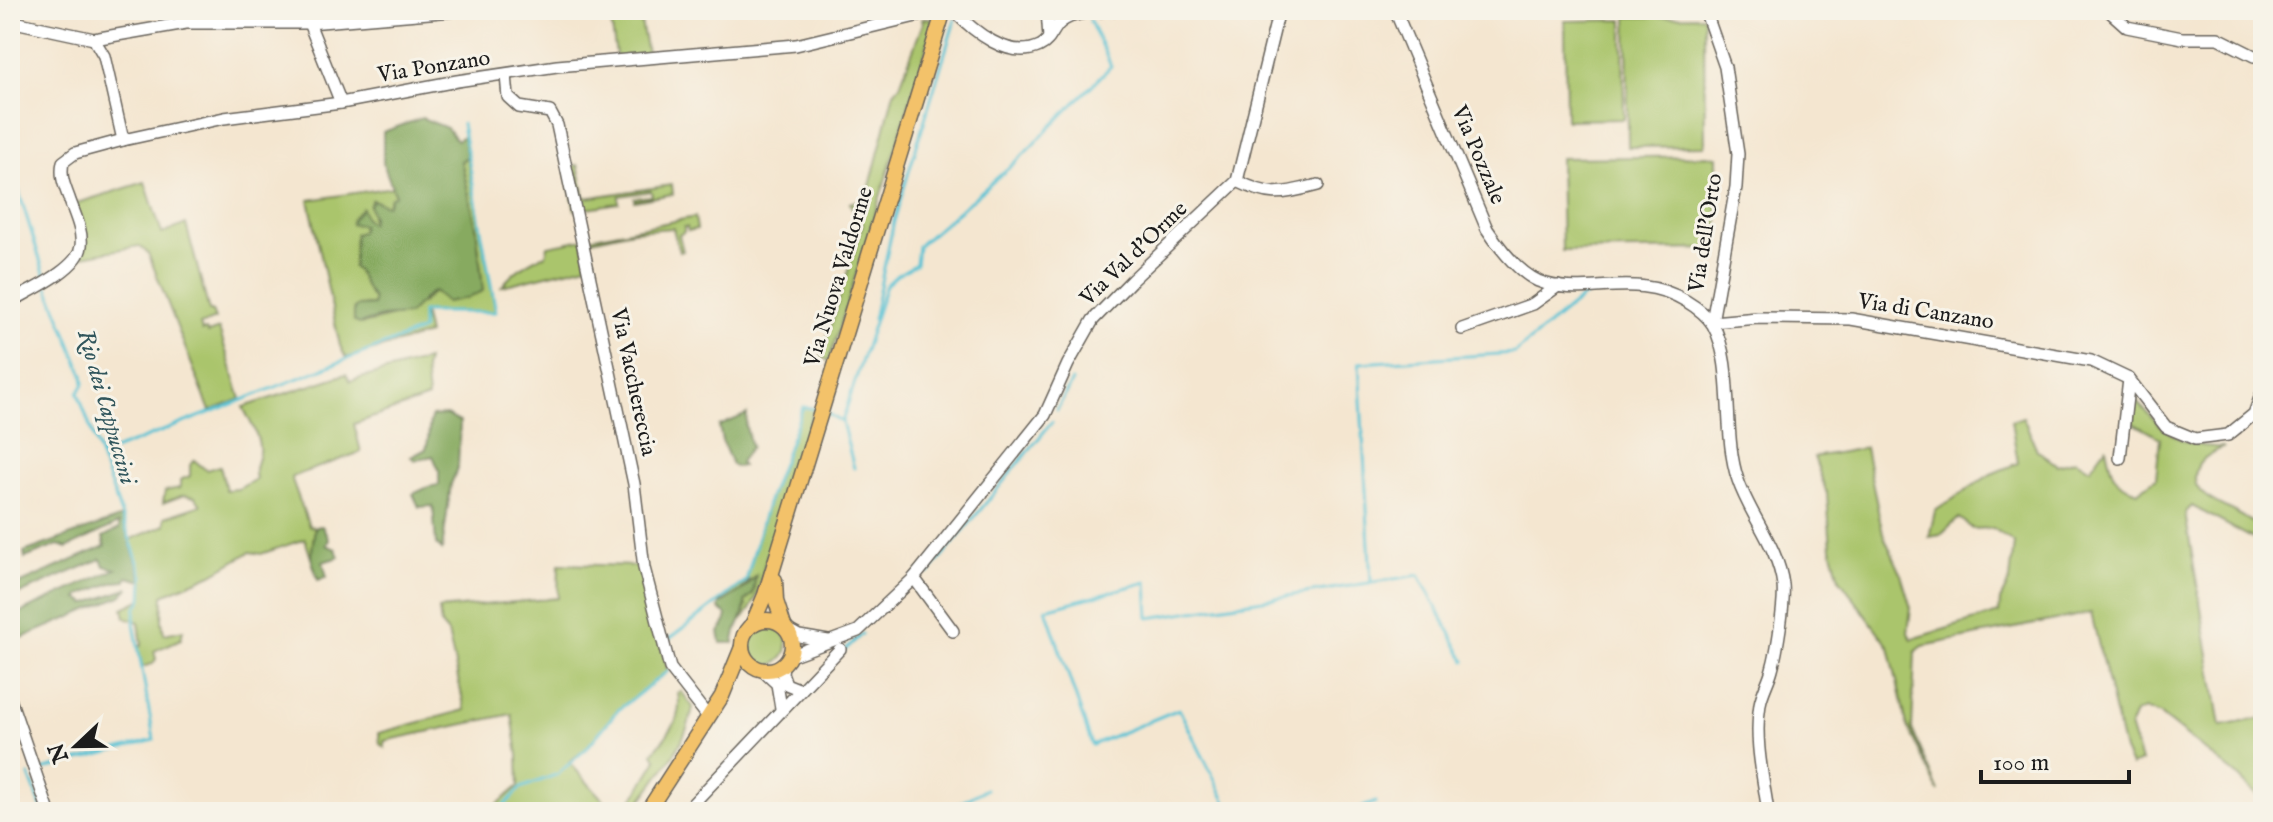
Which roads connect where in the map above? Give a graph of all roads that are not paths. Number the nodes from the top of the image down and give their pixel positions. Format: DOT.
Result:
graph roads {
  1 [pos="465,10"];
  2 [pos="942,10"];
  3 [pos="953,10"];
  4 [pos="1047,10"];
  5 [pos="1116,10"];
  6 [pos="1279,10"];
  7 [pos="1395,10"];
  8 [pos="1705,10"];
  9 [pos="2108,10"];
  10 [pos="10,21"];
  11 [pos="309,23"];
  12 [pos="94,39"];
  13 [pos="1046,42"];
  14 [pos="2254,56"];
  15 [pos="506,75"];
  16 [pos="341,103"];
  17 [pos="123,140"];
  18 [pos="1237,181"];
  19 [pos="1318,185"];
  20 [pos="1558,286"];
  21 [pos="10,302"];
  22 [pos="1712,322"];
  23 [pos="1462,329"];
  24 [pos="2129,379"];
  25 [pos="2263,390"];
  26 [pos="2120,458"];
  27 [pos="777,556"];
  28 [pos="914,578"];
  29 [pos="753,623"];
  30 [pos="786,628"];
  31 [pos="953,631"];
  32 [pos="838,645"];
  33 [pos="742,647"];
  34 [pos="787,660"];
  35 [pos="760,669"];
  36 [pos="801,690"];
  37 [pos="722,696"];
  38 [pos="10,699"];
  39 [pos="781,708"];
  40 [pos="709,718"];
  41 [pos="49,812"];
  42 [pos="647,812"];
  43 [pos="685,812"];
  44 [pos="1768,812"];
  1 -- 11 [label="street"];
  2 -- 15 [label="street, Via Ponzano"];
  2 -- 27 [label="main road, Via Nuova Valdorme"];
  3 -- 13 [label="street"];
  4 -- 13 [label="street"];
  5 -- 13 [label="street"];
  6 -- 18 [label="street"];
  7 -- 20 [label="street, Via Pozzale"];
  8 -- 22 [label="street, Via dell'Orto"];
  9 -- 14 [label="street"];
  10 -- 12 [label="street"];
  11 -- 12 [label="street"];
  11 -- 16 [label="street"];
  12 -- 17 [label="street"];
  15 -- 16 [label="street, Via Ponzano"];
  15 -- 40 [label="street, Via Vacchereccia"];
  16 -- 17 [label="street, Via Ponzano"];
  17 -- 21 [label="street, Via Ponzano"];
  18 -- 19 [label="street"];
  18 -- 28 [label="street, Via Val d'Orme"];
  20 -- 22 [label="street"];
  20 -- 23 [label="street"];
  22 -- 24 [label="street, Via di Canzano"];
  22 -- 44 [label="street"];
  24 -- 25 [label="street, Via di Canzano"];
  24 -- 26 [label="street"];
  27 -- 29 [label="main road, Via Nuova Valdorme"];
  27 -- 30 [label="main road, Via Nuova Valdorme"];
  28 -- 31 [label="street"];
  28 -- 32 [label="street, Via Val d'Orme"];
  29 -- 30 [label="main road"];
  29 -- 33 [label="main road, Via Nuova Valdorme"];
  30 -- 32 [label="street"];
  30 -- 34 [label="main road, Via Nuova Valdorme"];
  32 -- 34 [label="street, Via Val d'Orme"];
  32 -- 36 [label="street, Via Val d'Orme"];
  33 -- 35 [label="main road"];
  33 -- 37 [label="main road, Via Nuova Valdorme"];
  34 -- 35 [label="main road, Via Nuova Valdorme"];
  34 -- 36 [label="street"];
  35 -- 37 [label="main road, Via Nuova Valdorme"];
  35 -- 39 [label="street"];
  36 -- 39 [label="street, Via Val d'Orme"];
  37 -- 40 [label="main road, Via Nuova Valdorme"];
  38 -- 41 [label="street"];
  39 -- 43 [label="street, Via Val d'Orme"];
  40 -- 42 [label="main road, Via Nuova Valdorme"];
}
